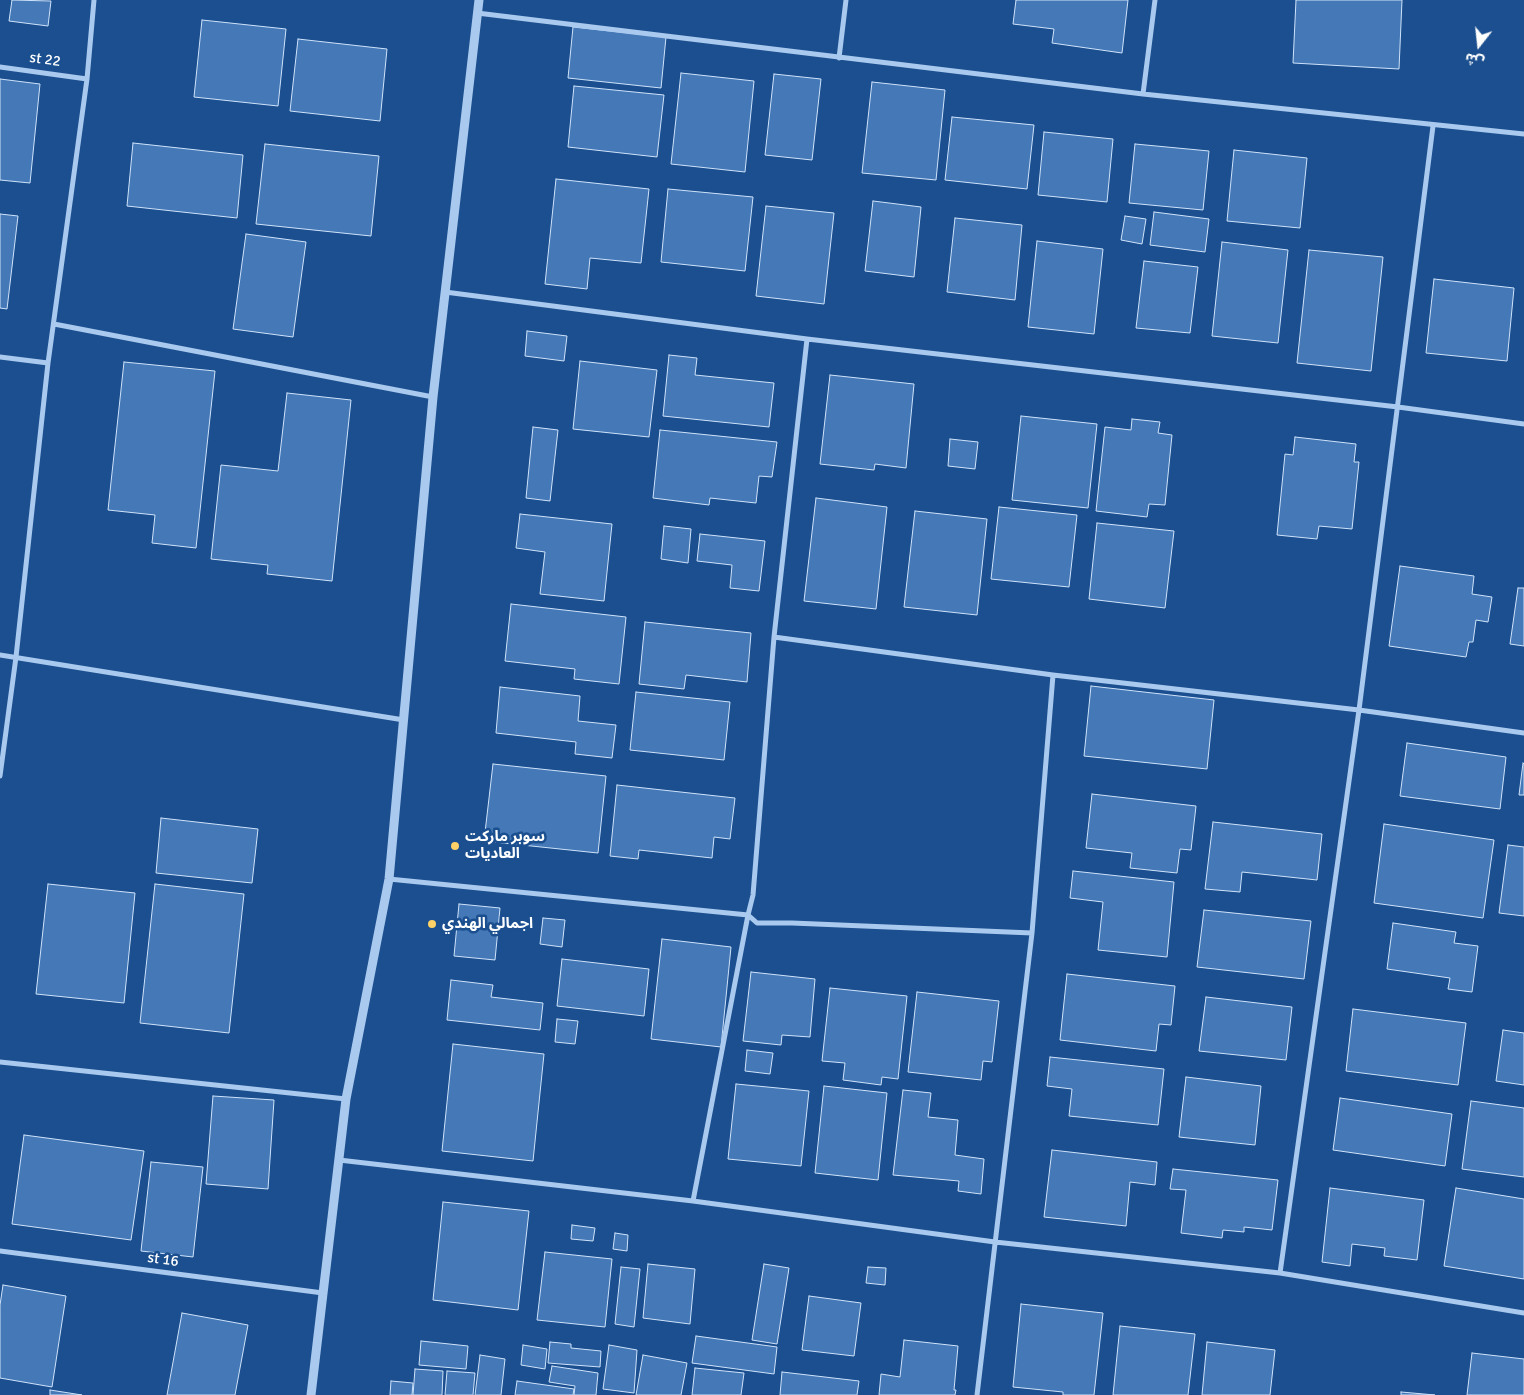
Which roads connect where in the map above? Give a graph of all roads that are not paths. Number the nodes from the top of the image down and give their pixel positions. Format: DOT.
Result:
graph roads {
  1 [pos="94,0"];
  2 [pos="479,0"];
  3 [pos="846,0"];
  4 [pos="1154,0"];
  5 [pos="477,13"];
  6 [pos="839,58"];
  7 [pos="0,67"];
  8 [pos="86,79"];
  9 [pos="1143,94"];
  10 [pos="1433,126"];
  11 [pos="1524,134"];
  12 [pos="444,292"];
  13 [pos="54,324"];
  14 [pos="807,339"];
  15 [pos="0,357"];
  16 [pos="48,363"];
  17 [pos="433,397"];
  18 [pos="1398,407"];
  19 [pos="1524,424"];
  20 [pos="774,637"];
  21 [pos="0,656"];
  22 [pos="16,658"];
  23 [pos="1053,675"];
  24 [pos="1359,710"];
  25 [pos="404,720"];
  26 [pos="1524,733"];
  27 [pos="0,776"];
  28 [pos="389,880"];
  29 [pos="748,915"];
  30 [pos="1032,933"];
  31 [pos="0,1062"];
  32 [pos="346,1099"];
  33 [pos="339,1160"];
  34 [pos="693,1201"];
  35 [pos="995,1242"];
  36 [pos="0,1250"];
  37 [pos="1280,1273"];
  38 [pos="323,1293"];
  39 [pos="1524,1312"];
  40 [pos="311,1395"];
  41 [pos="977,1395"];
  1 -- 8 [label="street"];
  2 -- 5 [label="street"];
  3 -- 6 [label="street"];
  4 -- 9 [label="street"];
  5 -- 6 [label="street"];
  5 -- 12 [label="street"];
  6 -- 9 [label="street"];
  7 -- 8 [label="street, st 22"];
  8 -- 13 [label="street"];
  9 -- 10 [label="street"];
  10 -- 11 [label="street"];
  10 -- 18 [label="street"];
  12 -- 14 [label="street"];
  12 -- 17 [label="street"];
  13 -- 16 [label="street"];
  13 -- 17 [label="street"];
  14 -- 18 [label="street"];
  14 -- 20 [label="street"];
  15 -- 16 [label="street"];
  16 -- 22 [label="street"];
  17 -- 25 [label="street"];
  18 -- 19 [label="street"];
  18 -- 24 [label="street"];
  20 -- 23 [label="street"];
  20 -- 29 [label="street"];
  21 -- 22 [label="street"];
  22 -- 25 [label="street"];
  22 -- 27 [label="street"];
  23 -- 24 [label="street"];
  23 -- 30 [label="street"];
  24 -- 26 [label="street"];
  24 -- 37 [label="street"];
  25 -- 28 [label="street"];
  28 -- 29 [label="street"];
  28 -- 32 [label="street"];
  29 -- 30 [label="street"];
  29 -- 34 [label="street"];
  30 -- 35 [label="street"];
  31 -- 32 [label="street"];
  32 -- 33 [label="street"];
  33 -- 34 [label="street"];
  33 -- 38 [label="street"];
  34 -- 35 [label="street"];
  35 -- 37 [label="street"];
  35 -- 41 [label="street"];
  36 -- 38 [label="street, st 16"];
  37 -- 39 [label="street"];
  38 -- 40 [label="street"];
}
